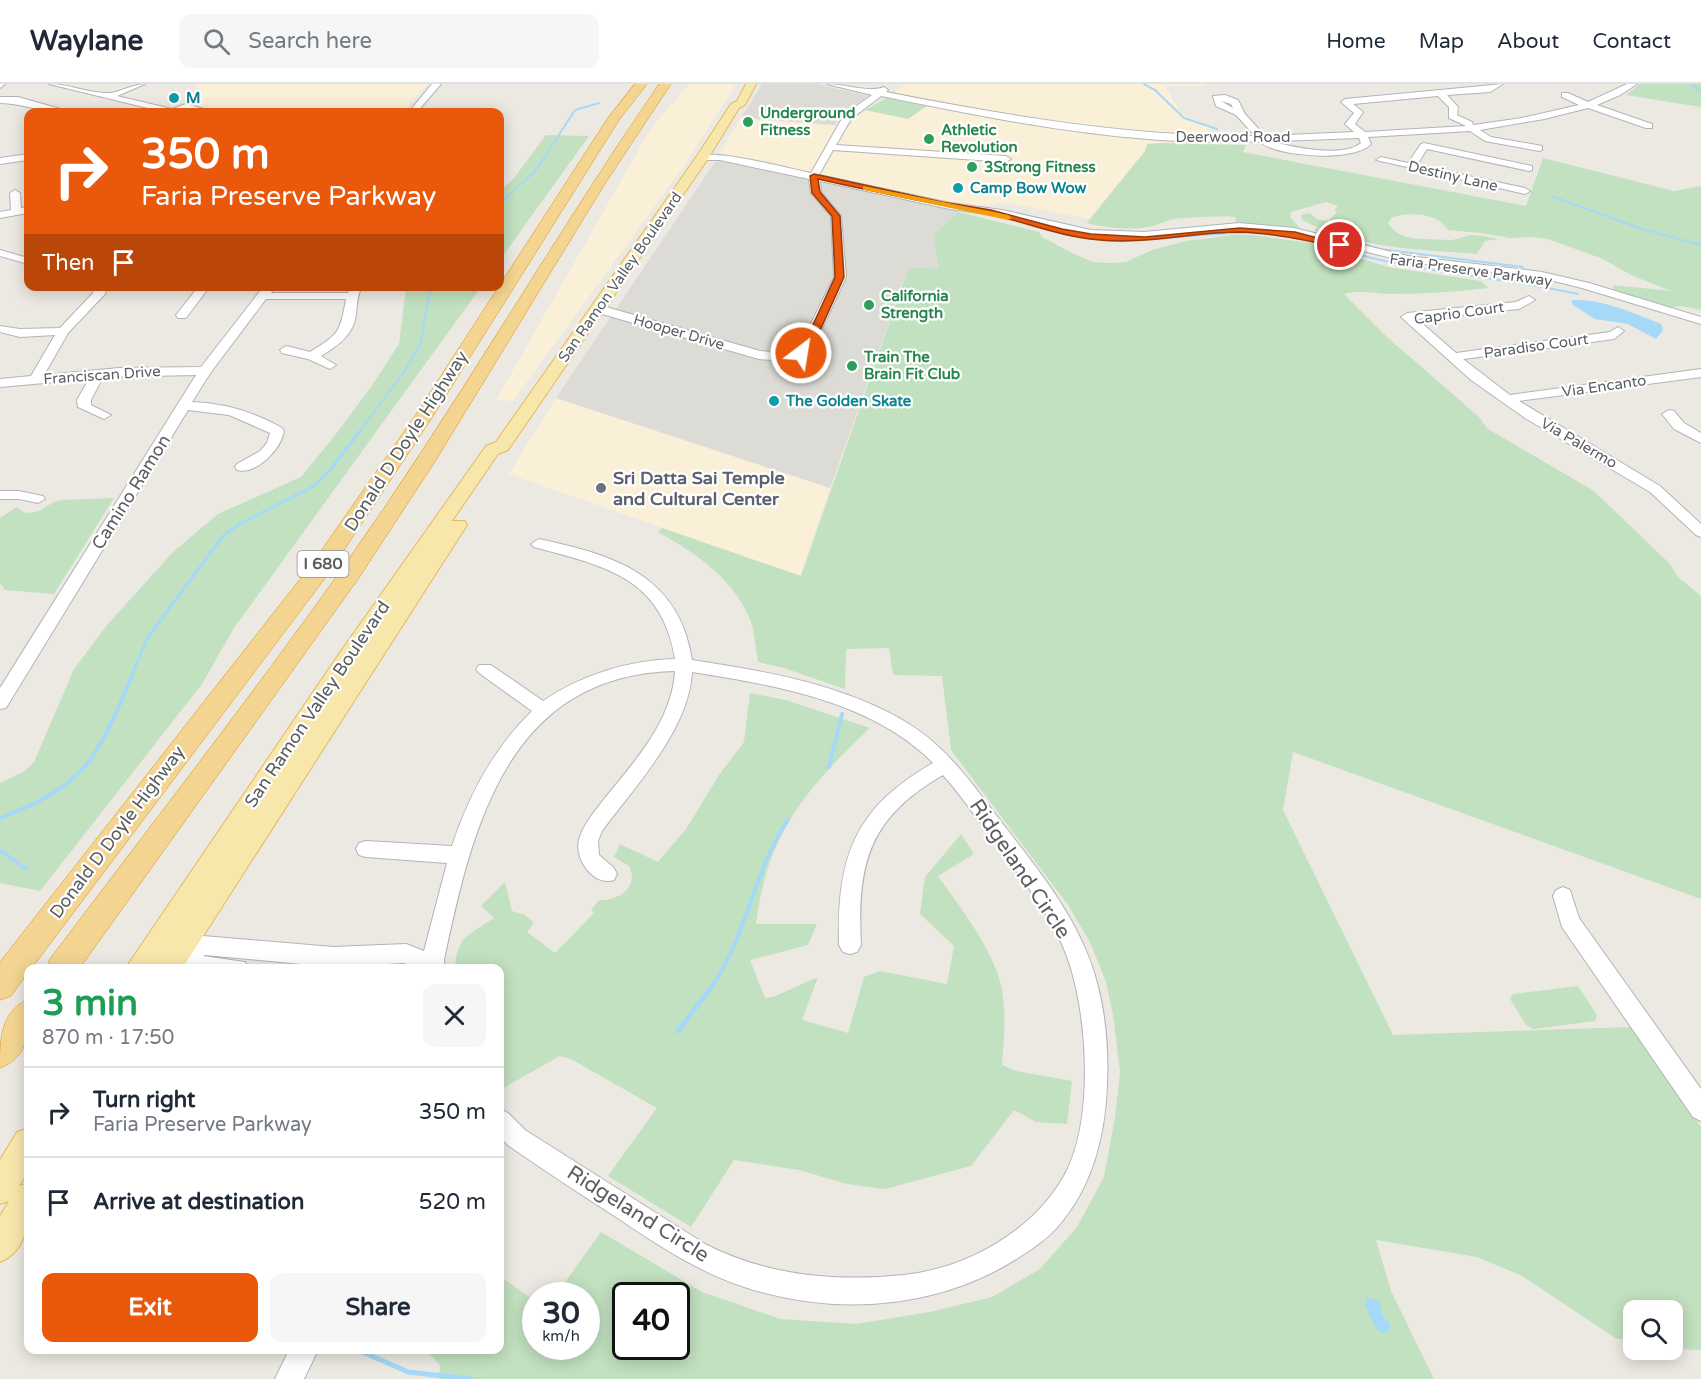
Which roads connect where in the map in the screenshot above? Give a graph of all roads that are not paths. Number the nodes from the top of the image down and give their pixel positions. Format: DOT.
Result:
graph roads {
  1 [pos="52,84"];
  2 [pos="141,84"];
  3 [pos="437,84"];
  4 [pos="633,84"];
  5 [pos="641,84"];
  6 [pos="665,84"];
  7 [pos="744,84"];
  8 [pos="752,84"];
  9 [pos="831,84"];
  10 [pos="853,84"];
  11 [pos="892,84"];
  12 [pos="1499,84"];
  13 [pos="1564,84"];
  14 [pos="1618,84"];
  15 [pos="1633,84"];
  16 [pos="881,92"];
  17 [pos="1443,96"];
  18 [pos="107,97"];
  19 [pos="0,100"];
  20 [pos="1578,101"];
  21 [pos="735,105"];
  22 [pos="1591,105"];
  23 [pos="51,108"];
  24 [pos="151,108"];
  25 [pos="416,108"];
  26 [pos="1240,113"];
  27 [pos="614,118"];
  28 [pos="1472,126"];
  29 [pos="1360,133"];
  30 [pos="1261,138"];
  31 [pos="1488,139"];
  32 [pos="830,147"];
  33 [pos="1539,148"];
  34 [pos="24,157"];
  35 [pos="703,158"];
  36 [pos="1480,158"];
  37 [pos="1006,159"];
  38 [pos="1381,160"];
  39 [pos="0,161"];
  40 [pos="1411,166"];
  41 [pos="1528,168"];
  42 [pos="814,176"];
  43 [pos="1472,181"];
  44 [pos="1525,192"];
  45 [pos="15,193"];
  46 [pos="24,211"];
  47 [pos="16,212"];
  48 [pos="0,215"];
  49 [pos="0,253"];
  50 [pos="24,260"];
  51 [pos="100,291"];
  52 [pos="202,291"];
  53 [pos="267,291"];
  54 [pos="353,291"];
  55 [pos="504,291"];
  56 [pos="504,291"];
  57 [pos="1529,300"];
  58 [pos="599,309"];
  59 [pos="182,315"];
  60 [pos="1700,324"];
  61 [pos="4,329"];
  62 [pos="63,331"];
  63 [pos="1618,331"];
  64 [pos="286,350"];
  65 [pos="312,356"];
  66 [pos="1453,357"];
  67 [pos="330,365"];
  68 [pos="205,370"];
  69 [pos="1701,373"];
  70 [pos="98,374"];
  71 [pos="34,380"];
  72 [pos="0,383"];
  73 [pos="1508,399"];
  74 [pos="184,406"];
  75 [pos="1669,414"];
  76 [pos="104,415"];
  77 [pos="1701,439"];
  78 [pos="242,467"];
  79 [pos="0,495"];
  80 [pos="38,499"];
  81 [pos="1701,532"];
  82 [pos="539,544"];
  83 [pos="684,665"];
  84 [pos="485,669"];
  85 [pos="0,704"];
  86 [pos="544,710"];
  87 [pos="946,764"];
  88 [pos="366,849"];
  89 [pos="456,855"];
  90 [pos="607,874"];
  91 [pos="1563,896"];
  92 [pos="850,945"];
  93 [pos="165,958"];
  94 [pos="65,964"];
  95 [pos="190,964"];
  96 [pos="425,964"];
  97 [pos="0,986"];
  98 [pos="24,1020"];
  99 [pos="0,1053"];
  100 [pos="1701,1109"];
  101 [pos="504,1125"];
  102 [pos="24,1150"];
  103 [pos="0,1189"];
  104 [pos="24,1205"];
  105 [pos="0,1246"];
  106 [pos="302,1354"];
  107 [pos="289,1379"];
  1 -- 18 [label="street"];
  2 -- 18 [label="street"];
  3 -- 25 [label="street"];
  4 -- 27 [label="highway"];
  5 -- 27 [label="highway, Donald D Doyle Highway / I 680"];
  6 -- 94 [label="highway, Donald D Doyle Highway / I 680"];
  7 -- 21 [label="main road, San Ramon Valley Boulevard"];
  8 -- 21 [label="main road, San Ramon Valley Boulevard"];
  9 -- 16 [label="street, Deerwood Road"];
  10 -- 16 [label="street, Deerwood Road"];
  11 -- 16 [label="street"];
  12 -- 17 [label="street"];
  13 -- 20 [label="street"];
  14 -- 20 [label="street, Deerwood Road"];
  15 -- 22 [label="street, Deerwood Road"];
  16 -- 30 [label="street, Deerwood Road"];
  16 -- 32 [label="street"];
  17 -- 28 [label="street"];
  17 -- 29 [label="street"];
  18 -- 24 [label="street"];
  19 -- 23 [label="street"];
  20 -- 22 [label="street"];
  20 -- 28 [label="street, Deerwood Road"];
  21 -- 35 [label="main road, San Ramon Valley Boulevard"];
  22 -- 22 [label="street"];
  22 -- 28 [label="street, Deerwood Road"];
  26 -- 30 [label="street"];
  27 -- 55 [label="highway, Donald D Doyle Highway / I 680"];
  28 -- 29 [label="street, Deerwood Road"];
  28 -- 31 [label="street"];
  29 -- 30 [label="street, Deerwood Road"];
  29 -- 30 [label="street"];
  31 -- 33 [label="street"];
  31 -- 36 [label="street"];
  32 -- 37 [label="street"];
  32 -- 42 [label="street"];
  34 -- 39 [label="street"];
  35 -- 42 [label="street, Faria Preserve Parkway"];
  35 -- 58 [label="main road, San Ramon Valley Boulevard"];
  36 -- 40 [label="street"];
  36 -- 41 [label="street"];
  36 -- 43 [label="street"];
  38 -- 40 [label="street, Destiny Lane"];
  40 -- 43 [label="street, Destiny Lane"];
  42 -- 58 [label="street, Hooper Drive"];
  42 -- 60 [label="street, Faria Preserve Parkway"];
  43 -- 44 [label="street, Destiny Lane"];
  45 -- 47 [label="street"];
  46 -- 47 [label="street"];
  47 -- 48 [label="street"];
  49 -- 50 [label="street"];
  51 -- 62 [label="street"];
  52 -- 59 [label="street"];
  53 -- 54 [label="street"];
  53 -- 68 [label="street, Camino Ramon"];
  54 -- 65 [label="street"];
  56 -- 97 [label="highway, Donald D Doyle Highway / I 680"];
  57 -- 66 [label="street, Caprio Court"];
  58 -- 93 [label="main road, San Ramon Valley Boulevard"];
  61 -- 62 [label="street"];
  62 -- 71 [label="street"];
  63 -- 66 [label="street, Paradiso Court"];
  64 -- 65 [label="street"];
  65 -- 67 [label="street"];
  66 -- 73 [label="street, Via Palermo"];
  68 -- 70 [label="street, Franciscan Drive"];
  68 -- 74 [label="street, Camino Ramon"];
  69 -- 73 [label="street, Via Encanto"];
  70 -- 71 [label="street, Franciscan Drive"];
  70 -- 76 [label="street"];
  71 -- 72 [label="street, Franciscan Drive"];
  73 -- 81 [label="street, Via Palermo"];
  74 -- 78 [label="street"];
  74 -- 85 [label="street, Camino Ramon"];
  75 -- 77 [label="street"];
  79 -- 80 [label="street"];
  82 -- 83 [label="street"];
  83 -- 86 [label="street, Ridgeland Circle"];
  83 -- 87 [label="street, Ridgeland Circle"];
  83 -- 90 [label="street"];
  84 -- 86 [label="street"];
  86 -- 89 [label="street, Ridgeland Circle"];
  87 -- 92 [label="street"];
  87 -- 101 [label="street, Ridgeland Circle"];
  88 -- 89 [label="street"];
  89 -- 96 [label="street, Ridgeland Circle"];
  91 -- 100 [label="street"];
  93 -- 95 [label="street"];
  93 -- 96 [label="street"];
  98 -- 99 [label="highway"];
  102 -- 103 [label="main road"];
  104 -- 105 [label="main road"];
  106 -- 107 [label="street"];
}
